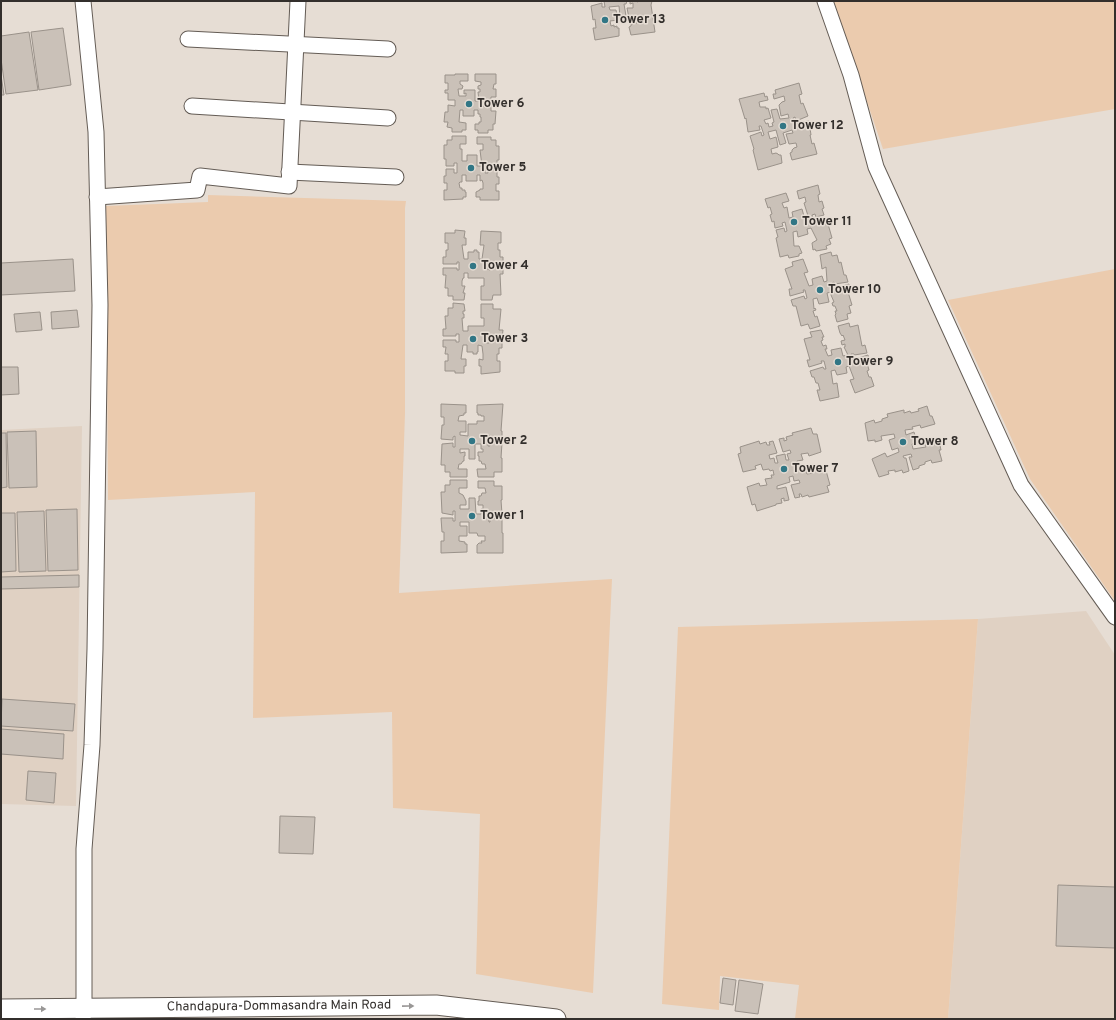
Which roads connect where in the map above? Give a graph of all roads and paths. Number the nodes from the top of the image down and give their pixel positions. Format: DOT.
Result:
graph roads {
  1 [pos="83,1"];
  2 [pos="298,1"];
  3 [pos="825,1"];
  4 [pos="188,39"];
  5 [pos="296,45"];
  6 [pos="388,49"];
  7 [pos="192,106"];
  8 [pos="292,112"];
  9 [pos="388,118"];
  10 [pos="289,172"];
  11 [pos="396,177"];
  12 [pos="97,197"];
  13 [pos="1115,617"];
  14 [pos="1,1008"];
  15 [pos="84,1014"];
  16 [pos="379,1019"];
  17 [pos="446,1019"];
  18 [pos="556,1019"];
  1 -- 12 [label="street"];
  2 -- 5 [label="street"];
  3 -- 13 [label="street"];
  4 -- 5 [label="street"];
  5 -- 6 [label="street"];
  5 -- 8 [label="street"];
  7 -- 8 [label="street"];
  8 -- 9 [label="street"];
  8 -- 10 [label="street"];
  10 -- 11 [label="street"];
  10 -- 12 [label="street"];
  12 -- 15 [label="street"];
  14 -- 15 [label="main road, Chandapura-Dommasandra Main Road, one-way"];
  15 -- 18 [label="main road, Chandapura-Dommasandra Main Road, one-way"];
  16 -- 17 [label="main road, Chandapura-Dommasandra Main Road"];
}
